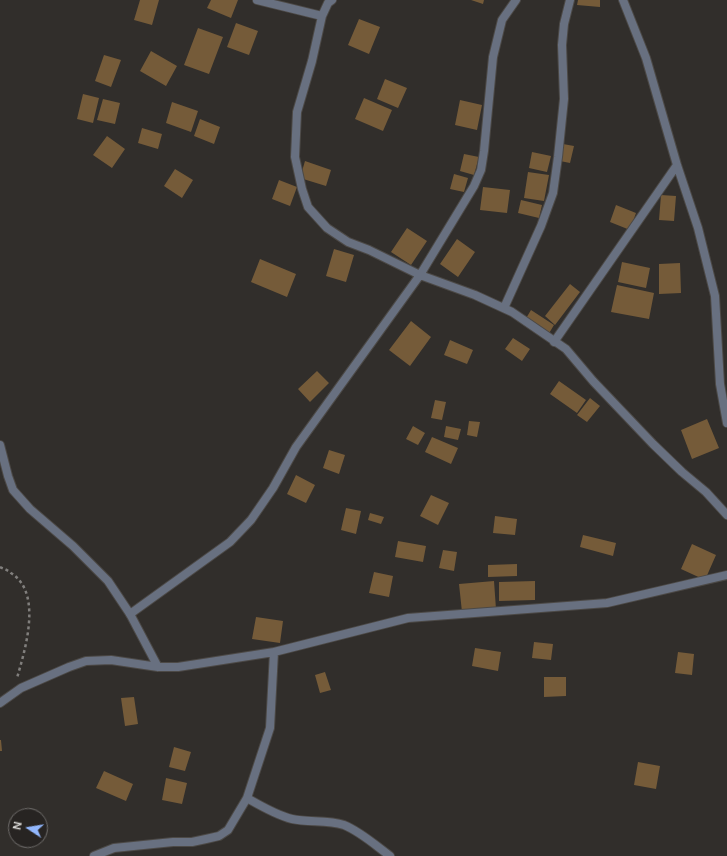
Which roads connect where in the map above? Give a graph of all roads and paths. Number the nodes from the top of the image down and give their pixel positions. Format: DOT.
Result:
graph roads {
  1 [pos="257,0"];
  2 [pos="332,0"];
  3 [pos="516,0"];
  4 [pos="570,0"];
  5 [pos="622,0"];
  6 [pos="322,16"];
  7 [pos="677,165"];
  8 [pos="420,275"];
  9 [pos="504,308"];
  10 [pos="554,342"];
  11 [pos="727,423"];
  12 [pos="0,445"];
  13 [pos="727,513"];
  14 [pos="0,567"];
  15 [pos="727,575"];
  16 [pos="130,614"];
  17 [pos="274,652"];
  18 [pos="158,667"];
  19 [pos="12,694"];
  20 [pos="0,703"];
  21 [pos="247,798"];
  22 [pos="94,856"];
  23 [pos="390,856"];
  1 -- 6 [label="street"];
  2 -- 6 [label="street"];
  3 -- 8 [label="street"];
  4 -- 9 [label="street"];
  5 -- 7 [label="street"];
  6 -- 8 [label="street"];
  7 -- 10 [label="street"];
  7 -- 11 [label="street"];
  8 -- 9 [label="street"];
  8 -- 16 [label="street"];
  9 -- 10 [label="street"];
  10 -- 13 [label="street"];
  12 -- 16 [label="street"];
  14 -- 19 [label="path"];
  15 -- 17 [label="street"];
  16 -- 18 [label="street"];
  17 -- 18 [label="street"];
  17 -- 21 [label="street"];
  18 -- 19 [label="street"];
  19 -- 20 [label="street"];
  21 -- 22 [label="street"];
  21 -- 23 [label="street"];
}
